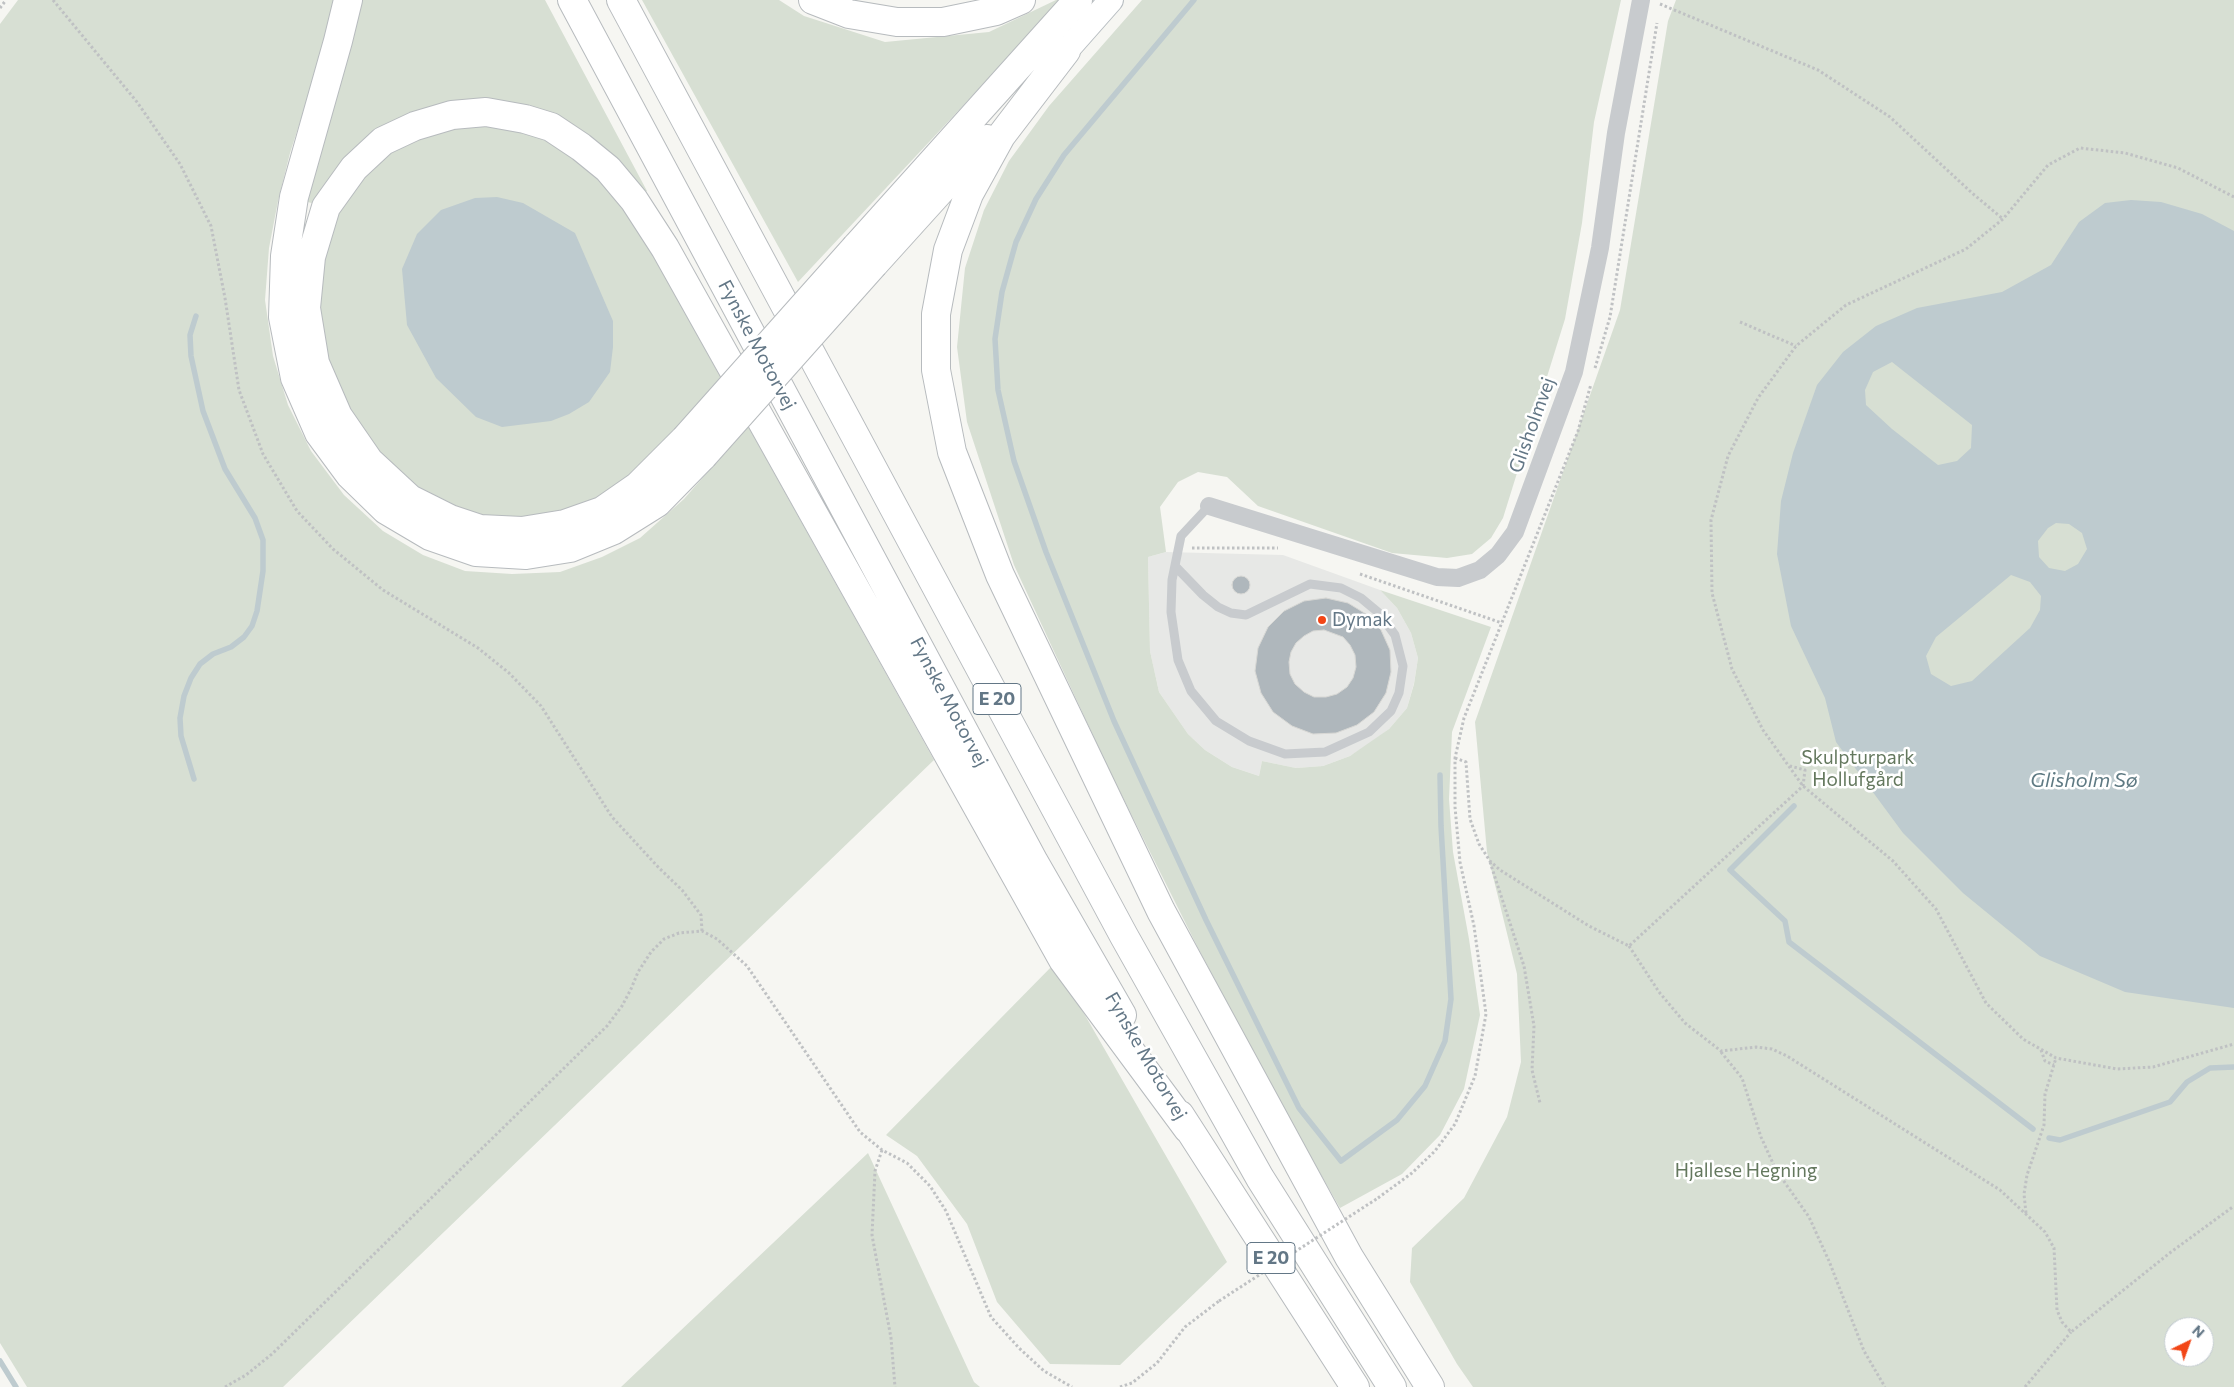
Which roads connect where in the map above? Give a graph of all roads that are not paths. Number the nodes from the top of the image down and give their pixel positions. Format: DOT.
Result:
graph roads {
  1 [pos="348,0"];
  2 [pos="572,0"];
  3 [pos="621,0"];
  4 [pos="812,0"];
  5 [pos="1021,0"];
  6 [pos="1078,0"];
  7 [pos="1110,0"];
  8 [pos="1641,0"];
  9 [pos="1066,51"];
  10 [pos="865,255"];
  11 [pos="694,447"];
  12 [pos="1209,506"];
  13 [pos="1175,566"];
  14 [pos="1188,1130"];
  15 [pos="1355,1387"];
  16 [pos="1392,1387"];
  17 [pos="1430,1387"];
  1 -- 11 [label="highway"];
  2 -- 14 [label="highway, Fynske Motorvej / E 20"];
  3 -- 16 [label="highway, Fynske Motorvej / E 20"];
  4 -- 5 [label="highway"];
  6 -- 10 [label="highway"];
  7 -- 9 [label="street"];
  8 -- 12 [label="street, Glisholmvej"];
  9 -- 10 [label="highway"];
  9 -- 17 [label="highway"];
  10 -- 11 [label="highway, bridge"];
  11 -- 14 [label="highway"];
  12 -- 13 [label="lane"];
  13 -- 13 [label="lane"];
  14 -- 15 [label="highway, Fynske Motorvej / E 20"];
}
